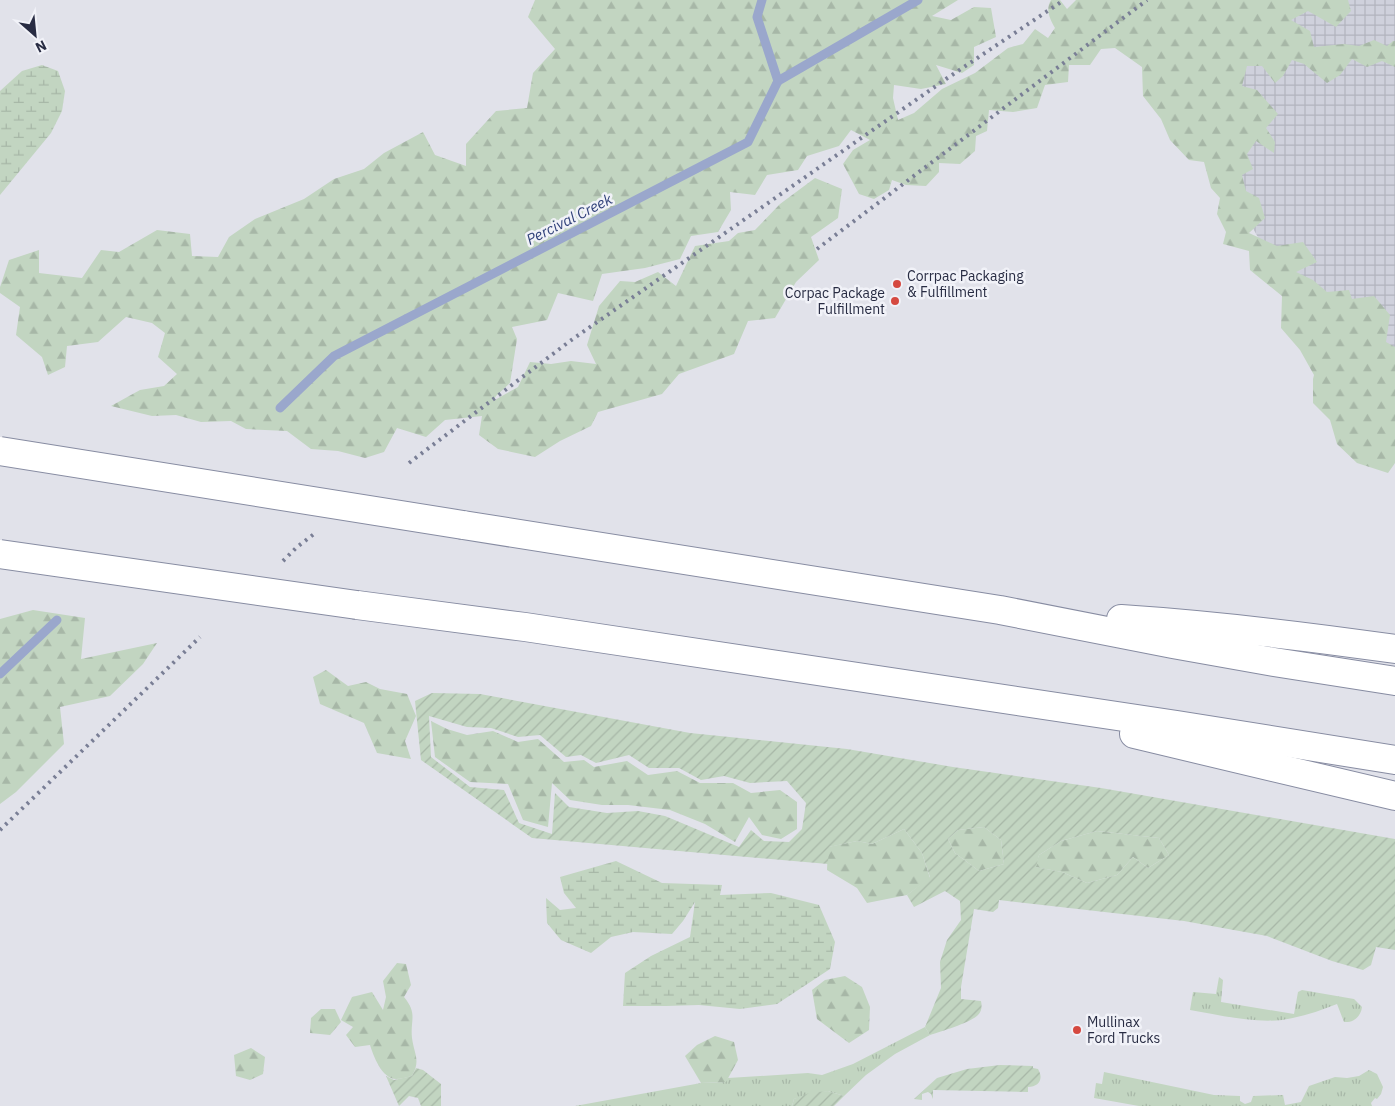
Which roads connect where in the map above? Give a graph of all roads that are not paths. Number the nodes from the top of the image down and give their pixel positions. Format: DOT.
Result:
graph roads {
  1 [pos="0,451"];
  2 [pos="0,554"];
  3 [pos="1000,610"];
  4 [pos="1395,649"];
  5 [pos="1395,681"];
  6 [pos="980,696"];
  7 [pos="1395,760"];
  8 [pos="1395,796"];
  1 -- 3 [label="highway, bridge"];
  2 -- 6 [label="highway, bridge"];
  3 -- 4 [label="highway"];
  3 -- 5 [label="highway"];
  6 -- 7 [label="highway"];
  6 -- 8 [label="highway"];
}
